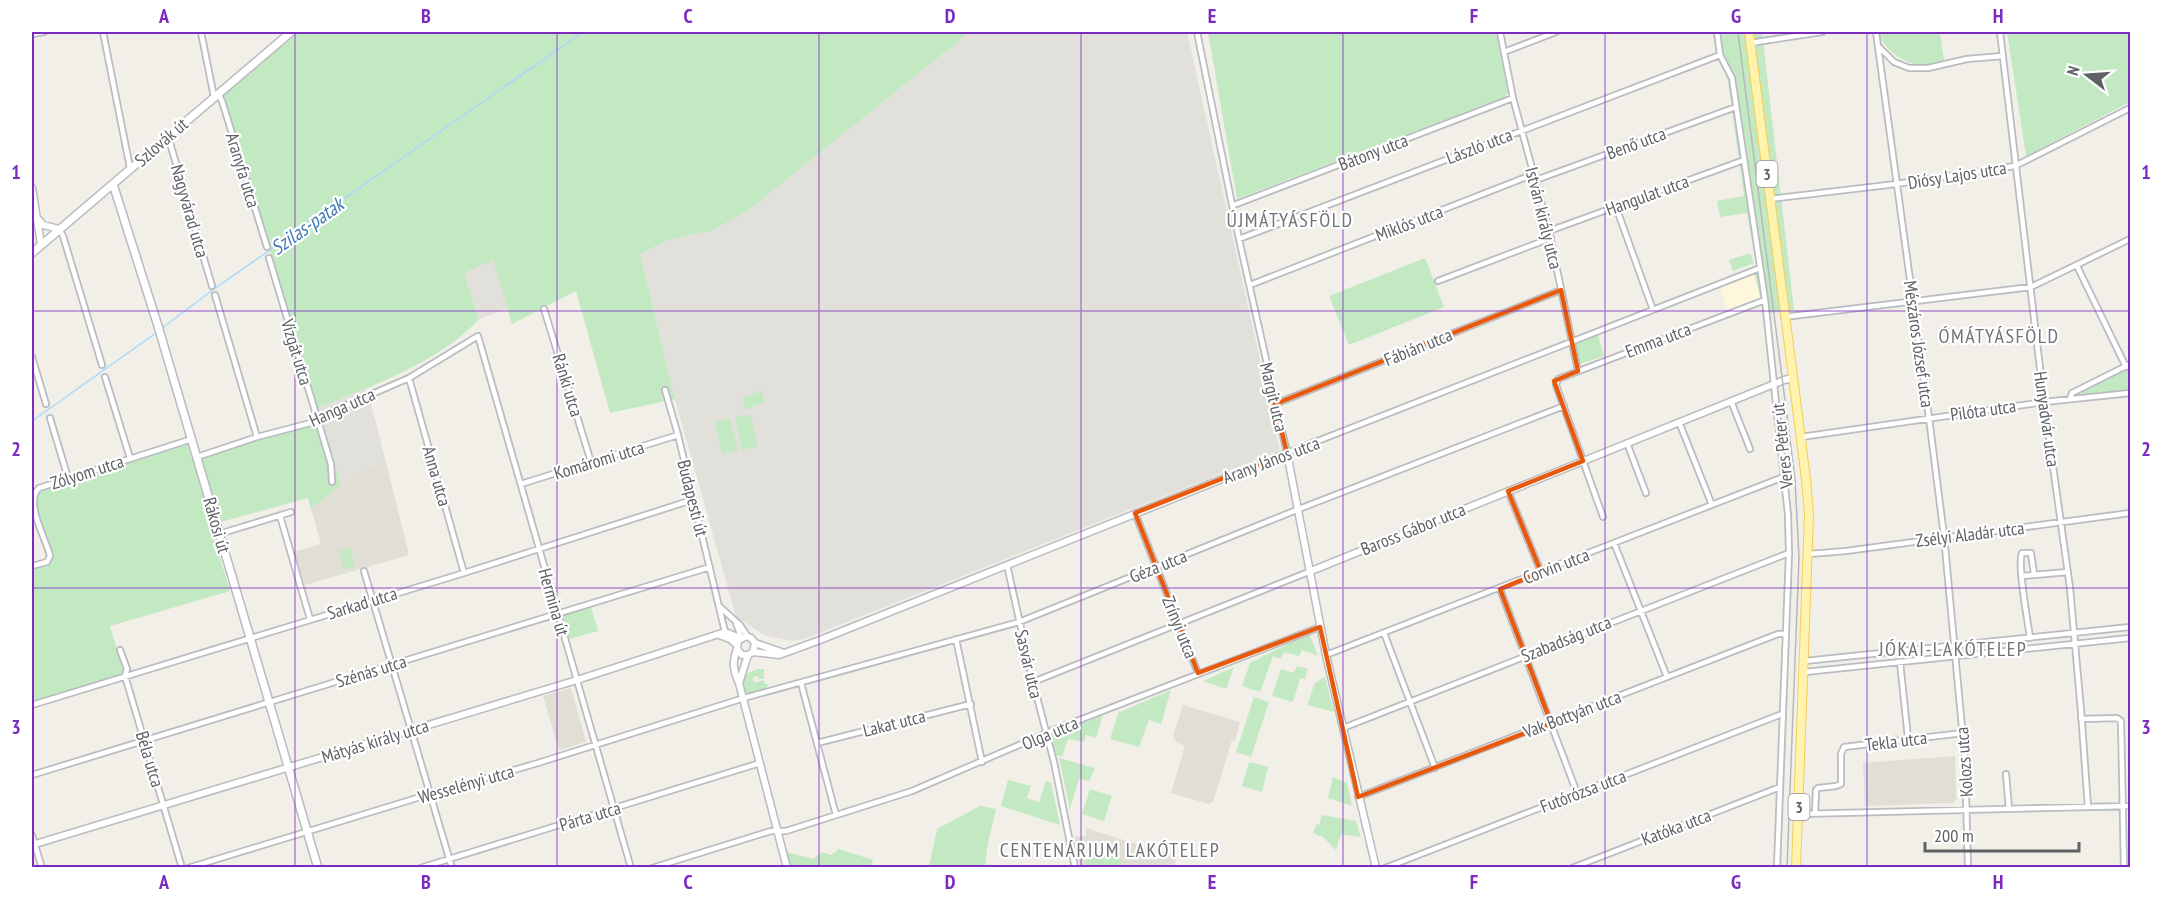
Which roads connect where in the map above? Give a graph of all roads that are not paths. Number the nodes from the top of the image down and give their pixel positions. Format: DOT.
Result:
graph roads {
  1 [pos="44,32"];
  2 [pos="103,32"];
  3 [pos="201,32"];
  4 [pos="1197,32"];
  5 [pos="1500,32"];
  6 [pos="1556,32"];
  7 [pos="1717,32"];
  8 [pos="1749,32"];
  9 [pos="1822,32"];
  10 [pos="1876,32"];
  11 [pos="2000,32"];
  12 [pos="287,33"];
  13 [pos="32,34"];
  14 [pos="1750,43"];
  15 [pos="1878,46"];
  16 [pos="1504,52"];
  17 [pos="1720,55"];
  18 [pos="2003,56"];
  19 [pos="216,95"];
  20 [pos="1513,98"];
  21 [pos="1736,107"];
  22 [pos="2130,110"];
  23 [pos="1522,130"];
  24 [pos="167,137"];
  25 [pos="1744,160"];
  26 [pos="2015,166"];
  27 [pos="130,168"];
  28 [pos="1534,174"];
  29 [pos="1536,180"];
  30 [pos="113,184"];
  31 [pos="1896,184"];
  32 [pos="32,188"];
  33 [pos="1770,199"];
  34 [pos="1234,205"];
  35 [pos="1616,207"];
  36 [pos="38,218"];
  37 [pos="58,229"];
  38 [pos="1549,231"];
  39 [pos="1551,238"];
  40 [pos="1239,239"];
  41 [pos="2130,239"];
  42 [pos="41,244"];
  43 [pos="267,247"];
  44 [pos="32,253"];
  45 [pos="269,258"];
  46 [pos="2077,266"];
  47 [pos="1760,268"];
  48 [pos="1438,281"];
  49 [pos="1250,285"];
  50 [pos="212,286"];
  51 [pos="2031,287"];
  52 [pos="1561,290"];
  53 [pos="215,295"];
  54 [pos="1765,300"];
  55 [pos="1913,301"];
  56 [pos="544,309"];
  57 [pos="1653,310"];
  58 [pos="1784,317"];
  59 [pos="478,336"];
  60 [pos="1571,342"];
  61 [pos="32,357"];
  62 [pos="102,365"];
  63 [pos="2128,365"];
  64 [pos="1578,370"];
  65 [pos="105,377"];
  66 [pos="409,378"];
  67 [pos="1793,378"];
  68 [pos="1775,383"];
  69 [pos="665,390"];
  70 [pos="2130,393"];
  71 [pos="2070,399"];
  72 [pos="1731,401"];
  73 [pos="2044,402"];
  74 [pos="46,404"];
  75 [pos="1275,404"];
  76 [pos="1564,406"];
  77 [pos="50,418"];
  78 [pos="1929,418"];
  79 [pos="318,421"];
  80 [pos="1679,422"];
  81 [pos="678,435"];
  82 [pos="257,437"];
  83 [pos="1801,437"];
  84 [pos="192,439"];
  85 [pos="1627,442"];
  86 [pos="1750,449"];
  87 [pos="1287,453"];
  88 [pos="197,457"];
  89 [pos="130,459"];
  90 [pos="1583,461"];
  91 [pos="591,462"];
  92 [pos="1786,477"];
  93 [pos="68,478"];
  94 [pos="332,482"];
  95 [pos="521,484"];
  96 [pos="1508,491"];
  97 [pos="1646,493"];
  98 [pos="692,500"];
  99 [pos="1712,505"];
  100 [pos="1299,509"];
  101 [pos="291,512"];
  102 [pos="1135,513"];
  103 [pos="2130,513"];
  104 [pos="280,516"];
  105 [pos="1603,517"];
  106 [pos="2062,523"];
  107 [pos="219,534"];
  108 [pos="1944,536"];
  109 [pos="1614,543"];
  110 [pos="538,548"];
  111 [pos="1789,553"];
  112 [pos="1809,554"];
  113 [pos="1007,565"];
  114 [pos="32,566"];
  115 [pos="710,567"];
  116 [pos="1156,567"];
  117 [pos="364,571"];
  118 [pos="1311,571"];
  119 [pos="1541,572"];
  120 [pos="2068,572"];
  121 [pos="464,573"];
  122 [pos="2034,574"];
  123 [pos="2022,576"];
  124 [pos="1500,589"];
  125 [pos="372,600"];
  126 [pos="719,607"];
  127 [pos="1641,610"];
  128 [pos="557,613"];
  129 [pos="310,619"];
  130 [pos="1019,622"];
  131 [pos="1178,624"];
  132 [pos="1320,627"];
  133 [pos="2130,627"];
  134 [pos="722,633"];
  135 [pos="1384,633"];
  136 [pos="2075,633"];
  137 [pos="1785,634"];
  138 [pos="250,637"];
  139 [pos="2030,638"];
  140 [pos="2130,638"];
  141 [pos="956,639"];
  142 [pos="741,641"];
  143 [pos="755,644"];
  144 [pos="2075,645"];
  145 [pos="1954,647"];
  146 [pos="120,650"];
  147 [pos="750,653"];
  148 [pos="784,653"];
  149 [pos="1326,655"];
  150 [pos="1525,656"];
  151 [pos="1955,657"];
  152 [pos="1805,661"];
  153 [pos="1900,662"];
  154 [pos="392,666"];
  155 [pos="1805,672"];
  156 [pos="1198,673"];
  157 [pos="125,676"];
  158 [pos="1667,677"];
  159 [pos="577,680"];
  160 [pos="1033,682"];
  161 [pos="739,683"];
  162 [pos="801,683"];
  163 [pos="743,699"];
  164 [pos="1409,700"];
  165 [pos="269,702"];
  166 [pos="971,704"];
  167 [pos="32,705"];
  168 [pos="1782,714"];
  169 [pos="2080,720"];
  170 [pos="1551,723"];
  171 [pos="1343,728"];
  172 [pos="411,730"];
  173 [pos="1963,733"];
  174 [pos="1047,735"];
  175 [pos="2122,736"];
  176 [pos="2130,736"];
  177 [pos="1908,738"];
  178 [pos="144,740"];
  179 [pos="817,743"];
  180 [pos="596,744"];
  181 [pos="982,762"];
  182 [pos="760,763"];
  183 [pos="288,767"];
  184 [pos="1435,768"];
  185 [pos="2006,774"];
  186 [pos="32,775"];
  187 [pos="1780,787"];
  188 [pos="1577,793"];
  189 [pos="430,794"];
  190 [pos="1358,796"];
  191 [pos="164,805"];
  192 [pos="2130,806"];
  193 [pos="2088,807"];
  194 [pos="2123,807"];
  195 [pos="614,808"];
  196 [pos="2009,809"];
  197 [pos="1967,810"];
  198 [pos="1799,813"];
  199 [pos="1815,813"];
  200 [pos="836,815"];
  201 [pos="307,831"];
  202 [pos="777,831"];
  203 [pos="32,835"];
  204 [pos="33,844"];
  205 [pos="449,858"];
  206 [pos="42,867"];
  207 [pos="182,867"];
  208 [pos="188,867"];
  209 [pos="318,867"];
  210 [pos="420,867"];
  211 [pos="452,867"];
  212 [pos="631,867"];
  213 [pos="652,867"];
  214 [pos="787,867"];
  215 [pos="1075,867"];
  216 [pos="1376,867"];
  217 [pos="1384,867"];
  218 [pos="1572,867"];
  219 [pos="1777,867"];
  220 [pos="1796,867"];
  221 [pos="1968,867"];
  222 [pos="2124,867"];
  1 -- 13 [label="street"];
  2 -- 27 [label="street"];
  3 -- 19 [label="street, Aranyfa utca"];
  4 -- 34 [label="street, Margit utca"];
  5 -- 16 [label="street, István király utca"];
  6 -- 16 [label="street"];
  7 -- 17 [label="street, Veres Péter út"];
  8 -- 14 [label="main road, Veres Péter út / 3"];
  9 -- 14 [label="street"];
  10 -- 15 [label="street, Mészáros József utca"];
  11 -- 18 [label="street, Hunyadvár utca"];
  12 -- 19 [label="main road, Szlovák út"];
  14 -- 33 [label="main road, Veres Péter út / 3"];
  15 -- 18 [label="street"];
  15 -- 31 [label="street, Mészáros József utca"];
  16 -- 20 [label="street, István király utca"];
  17 -- 21 [label="street, Veres Péter út"];
  17 -- 23 [label="street, László utca"];
  18 -- 26 [label="street, Hunyadvár utca"];
  19 -- 24 [label="main road, Szlovák út"];
  19 -- 43 [label="street, Aranyfa utca"];
  20 -- 23 [label="street, István király utca"];
  20 -- 34 [label="street, Bátony utca"];
  21 -- 25 [label="street, Veres Péter út"];
  21 -- 29 [label="street, Benő utca"];
  22 -- 26 [label="street, Diósy Lajos utca"];
  23 -- 28 [label="street, István király utca"];
  23 -- 40 [label="street, László utca"];
  24 -- 27 [label="main road, Szlovák út"];
  24 -- 50 [label="street, Nagyvárad utca"];
  25 -- 35 [label="street, Hangulat utca"];
  25 -- 47 [label="street, Veres Péter út"];
  26 -- 31 [label="street, Diósy Lajos utca"];
  26 -- 51 [label="street, Hunyadvár utca"];
  27 -- 30 [label="main road, Szlovák út"];
  28 -- 29 [label="street, István király utca"];
  28 -- 49 [label="street, Miklós utca"];
  29 -- 38 [label="street, István király utca"];
  30 -- 37 [label="main road, Szlovák út"];
  30 -- 84 [label="main road, Rákosi út"];
  31 -- 33 [label="street, Diósy Lajos utca"];
  31 -- 55 [label="street, Mészáros József utca"];
  32 -- 36 [label="street"];
  33 -- 58 [label="main road, Veres Péter út / 3"];
  34 -- 40 [label="street, Margit utca"];
  35 -- 38 [label="street, Hangulat utca"];
  35 -- 57 [label="street"];
  36 -- 37 [label="street"];
  36 -- 42 [label="street"];
  37 -- 42 [label="main road, Szlovák út"];
  37 -- 62 [label="street"];
  38 -- 39 [label="street, István király utca"];
  39 -- 48 [label="street"];
  39 -- 52 [label="street, István király utca"];
  40 -- 49 [label="street, Margit utca"];
  41 -- 46 [label="street"];
  42 -- 44 [label="main road, Szlovák út"];
  45 -- 79 [label="street, Vízgát utca"];
  46 -- 51 [label="street"];
  46 -- 63 [label="street"];
  47 -- 54 [label="street, Veres Péter út"];
  47 -- 57 [label="street, Arany János utca"];
  49 -- 75 [label="street, Margit utca"];
  51 -- 55 [label="street"];
  51 -- 73 [label="street, Hunyadvár utca"];
  52 -- 60 [label="street, István király utca"];
  52 -- 75 [label="street, Fábián utca"];
  53 -- 82 [label="street"];
  54 -- 64 [label="street, Emma utca"];
  54 -- 68 [label="street, Veres Péter út"];
  55 -- 58 [label="street"];
  55 -- 78 [label="street, Mészáros József utca"];
  56 -- 91 [label="street, Ránki utca"];
  57 -- 60 [label="street, Arany János utca"];
  58 -- 67 [label="main road, Veres Péter út / 3"];
  59 -- 66 [label="street, Hanga utca"];
  59 -- 95 [label="street, Hermina út"];
  60 -- 64 [label="street, István király utca"];
  60 -- 87 [label="street, Arany János utca"];
  61 -- 74 [label="street"];
  63 -- 71 [label="street"];
  64 -- 76 [label="street, Emma utca"];
  65 -- 89 [label="street"];
  66 -- 79 [label="street, Hanga utca"];
  66 -- 121 [label="street, Anna utca"];
  67 -- 68 [label="street, Baross Gábor utca"];
  67 -- 83 [label="main road, Veres Péter út / 3"];
  68 -- 72 [label="street, Baross Gábor utca"];
  68 -- 92 [label="street, Veres Péter út"];
  69 -- 81 [label="street, Budapesti út"];
  70 -- 71 [label="street, Pilóta utca"];
  71 -- 73 [label="street, Pilóta utca"];
  72 -- 80 [label="street, Baross Gábor utca"];
  72 -- 86 [label="street"];
  73 -- 78 [label="street, Pilóta utca"];
  73 -- 106 [label="street, Hunyadvár utca"];
  75 -- 87 [label="street, Margit utca"];
  76 -- 90 [label="street"];
  76 -- 100 [label="street, Géza utca"];
  77 -- 93 [label="street"];
  78 -- 83 [label="street, Pilóta utca"];
  78 -- 108 [label="street, Mészáros József utca"];
  79 -- 82 [label="street, Hanga utca"];
  79 -- 94 [label="street, Vízgát utca"];
  80 -- 85 [label="street, Baross Gábor utca"];
  80 -- 99 [label="street"];
  81 -- 91 [label="street, Komáromi utca"];
  81 -- 98 [label="street, Budapesti út"];
  82 -- 88 [label="street, Hanga utca"];
  83 -- 112 [label="main road, Veres Péter út / 3"];
  84 -- 88 [label="main road, Rákosi út"];
  84 -- 89 [label="street, Zólyom utca"];
  85 -- 90 [label="street, Baross Gábor utca"];
  85 -- 97 [label="street"];
  87 -- 100 [label="street, Margit utca"];
  87 -- 102 [label="street, Arany János utca"];
  88 -- 107 [label="main road, Rákosi út"];
  89 -- 93 [label="street, Zólyom utca"];
  90 -- 96 [label="street, Baross Gábor utca"];
  90 -- 105 [label="street"];
  91 -- 95 [label="street, Komáromi utca"];
  92 -- 99 [label="street, Corvin utca"];
  92 -- 111 [label="street, Veres Péter út"];
  93 -- 114 [label="street, Zólyom utca"];
  95 -- 110 [label="street, Hermina út"];
  96 -- 118 [label="street, Baross Gábor utca"];
  96 -- 119 [label="street"];
  98 -- 110 [label="street, Sarkad utca"];
  98 -- 115 [label="street, Budapesti út"];
  99 -- 109 [label="street, Corvin utca"];
  100 -- 116 [label="street, Géza utca"];
  100 -- 118 [label="street, Margit utca"];
  101 -- 104 [label="street"];
  102 -- 113 [label="street, Arany János utca"];
  102 -- 116 [label="street, Zrínyi utca"];
  103 -- 106 [label="street, Zsélyi Aladár utca"];
  104 -- 107 [label="street"];
  104 -- 129 [label="street"];
  106 -- 108 [label="street, Zsélyi Aladár utca"];
  106 -- 120 [label="street, Hunyadvár utca"];
  107 -- 138 [label="main road, Rákosi út"];
  108 -- 112 [label="street, Zsélyi Aladár utca"];
  108 -- 145 [label="street, Mészáros József utca"];
  109 -- 119 [label="street, Corvin utca"];
  109 -- 127 [label="street"];
  110 -- 121 [label="street, Sarkad utca"];
  110 -- 128 [label="street, Hermina út"];
  111 -- 127 [label="street, Szabadság utca"];
  111 -- 137 [label="street, Veres Péter út"];
  112 -- 152 [label="main road, Veres Péter út / 3"];
  113 -- 130 [label="street, Sasvár utca"];
  113 -- 148 [label="street, Arany János utca"];
  115 -- 126 [label="street, Budapesti út"];
  115 -- 128 [label="street, Szénás utca"];
  116 -- 130 [label="street, Géza utca"];
  116 -- 131 [label="street, Zrínyi utca"];
  117 -- 125 [label="street"];
  118 -- 131 [label="street, Baross Gábor utca"];
  118 -- 132 [label="street, Margit utca"];
  119 -- 124 [label="street, Corvin utca"];
  120 -- 122 [label="street"];
  120 -- 136 [label="street, Hunyadvár utca"];
  121 -- 125 [label="street, Sarkad utca"];
  122 -- 123 [label="street"];
  122 -- 123 [label="street"];
  123 -- 139 [label="street"];
  124 -- 135 [label="street, Corvin utca"];
  124 -- 150 [label="street"];
  125 -- 129 [label="street, Sarkad utca"];
  125 -- 154 [label="street"];
  126 -- 134 [label="street, Budapesti út"];
  126 -- 142 [label="street"];
  127 -- 150 [label="street, Szabadság utca"];
  127 -- 158 [label="street"];
  128 -- 154 [label="street, Szénás utca"];
  128 -- 159 [label="street, Hermina út"];
  129 -- 138 [label="street, Sarkad utca"];
  130 -- 141 [label="street, Géza utca"];
  130 -- 160 [label="street, Sasvár utca"];
  131 -- 156 [label="street, Zrínyi utca"];
  131 -- 160 [label="street, Baross Gábor utca"];
  132 -- 149 [label="street, Margit utca"];
  132 -- 156 [label="street, Olga utca"];
  133 -- 136 [label="street"];
  134 -- 142 [label="street"];
  134 -- 159 [label="street, Mátyás király utca"];
  135 -- 149 [label="street, Corvin utca"];
  135 -- 164 [label="street"];
  136 -- 139 [label="street"];
  136 -- 144 [label="street, Hunyadvár utca"];
  137 -- 158 [label="street, Vak Bottyán utca"];
  137 -- 168 [label="street, Veres Péter út"];
  138 -- 157 [label="street, Sarkad utca"];
  138 -- 165 [label="main road, Rákosi út"];
  139 -- 145 [label="street"];
  140 -- 144 [label="street"];
  141 -- 162 [label="street, Géza utca"];
  141 -- 166 [label="street"];
  142 -- 143 [label="street"];
  142 -- 147 [label="street"];
  142 -- 161 [label="street"];
  143 -- 147 [label="street"];
  143 -- 148 [label="street"];
  144 -- 151 [label="street"];
  144 -- 169 [label="street, Hunyadvár utca"];
  145 -- 151 [label="street, Mészáros József utca"];
  145 -- 152 [label="street"];
  146 -- 157 [label="street, Béla utca"];
  147 -- 148 [label="street, Arany János utca"];
  147 -- 161 [label="street"];
  149 -- 171 [label="street, Margit utca"];
  150 -- 164 [label="street, Szabadság utca"];
  150 -- 170 [label="street"];
  151 -- 153 [label="street"];
  151 -- 173 [label="street, Kolozs utca"];
  152 -- 155 [label="main road, Veres Péter út / 3"];
  153 -- 155 [label="street"];
  153 -- 177 [label="street"];
  154 -- 165 [label="street, Szénás utca"];
  154 -- 172 [label="street"];
  155 -- 198 [label="main road, Veres Péter út / 3"];
  156 -- 174 [label="street, Olga utca"];
  157 -- 167 [label="street, Sarkad utca"];
  157 -- 178 [label="street, Béla utca"];
  158 -- 170 [label="street, Vak Bottyán utca"];
  159 -- 172 [label="street, Mátyás király utca"];
  159 -- 180 [label="street, Hermina út"];
  160 -- 174 [label="street, Sasvár utca"];
  161 -- 163 [label="street"];
  162 -- 163 [label="street, Géza utca"];
  162 -- 179 [label="street"];
  163 -- 180 [label="street, Wesselényi utca"];
  163 -- 182 [label="street"];
  164 -- 171 [label="street, Szabadság utca"];
  164 -- 184 [label="street"];
  165 -- 178 [label="street, Szénás utca"];
  165 -- 183 [label="main road, Rákosi út"];
  166 -- 179 [label="street, Lakat utca"];
  166 -- 181 [label="street"];
  168 -- 187 [label="street, Veres Péter út"];
  168 -- 188 [label="street, Futórózsa utca"];
  169 -- 175 [label="street"];
  169 -- 193 [label="street, Hunyadvár utca"];
  170 -- 184 [label="street, Vak Bottyán utca"];
  170 -- 188 [label="street"];
  171 -- 190 [label="street, Margit utca"];
  172 -- 183 [label="street, Mátyás király utca"];
  172 -- 189 [label="street"];
  173 -- 177 [label="street, Tekla utca"];
  173 -- 197 [label="street, Kolozs utca"];
  174 -- 181 [label="street, Olga utca"];
  174 -- 215 [label="street, Sasvár utca"];
  175 -- 176 [label="street"];
  175 -- 194 [label="street"];
  177 -- 199 [label="street, Tekla utca"];
  178 -- 186 [label="street, Szénás utca"];
  178 -- 191 [label="street, Béla utca"];
  179 -- 200 [label="street"];
  180 -- 189 [label="street, Wesselényi utca"];
  180 -- 195 [label="street, Hermina út"];
  181 -- 200 [label="street, Olga utca"];
  182 -- 195 [label="street, Párta utca"];
  182 -- 202 [label="street"];
  183 -- 191 [label="street, Mátyás király utca"];
  183 -- 201 [label="main road, Rákosi út"];
  184 -- 190 [label="street, Vak Bottyán utca"];
  185 -- 196 [label="street"];
  187 -- 218 [label="street, Katóka utca"];
  187 -- 219 [label="street, Veres Péter út"];
  188 -- 217 [label="street, Futórózsa utca"];
  189 -- 201 [label="street, Wesselényi utca"];
  189 -- 205 [label="street"];
  190 -- 216 [label="street, Margit utca"];
  191 -- 204 [label="street, Mátyás király utca"];
  191 -- 207 [label="street, Béla utca"];
  192 -- 194 [label="street"];
  193 -- 194 [label="street"];
  193 -- 196 [label="street"];
  194 -- 222 [label="street"];
  195 -- 205 [label="street, Párta utca"];
  195 -- 212 [label="street, Hermina út"];
  196 -- 197 [label="street"];
  197 -- 199 [label="street"];
  197 -- 221 [label="street, Kolozs utca"];
  198 -- 199 [label="street"];
  198 -- 220 [label="main road, Veres Péter út / 3"];
  200 -- 202 [label="street, Olga utca"];
  201 -- 208 [label="street, Wesselényi utca"];
  201 -- 209 [label="main road, Rákosi út"];
  202 -- 213 [label="street, Olga utca"];
  202 -- 214 [label="street"];
  203 -- 204 [label="street"];
  204 -- 206 [label="street"];
  205 -- 210 [label="street, Párta utca"];
  205 -- 211 [label="street"];
}
